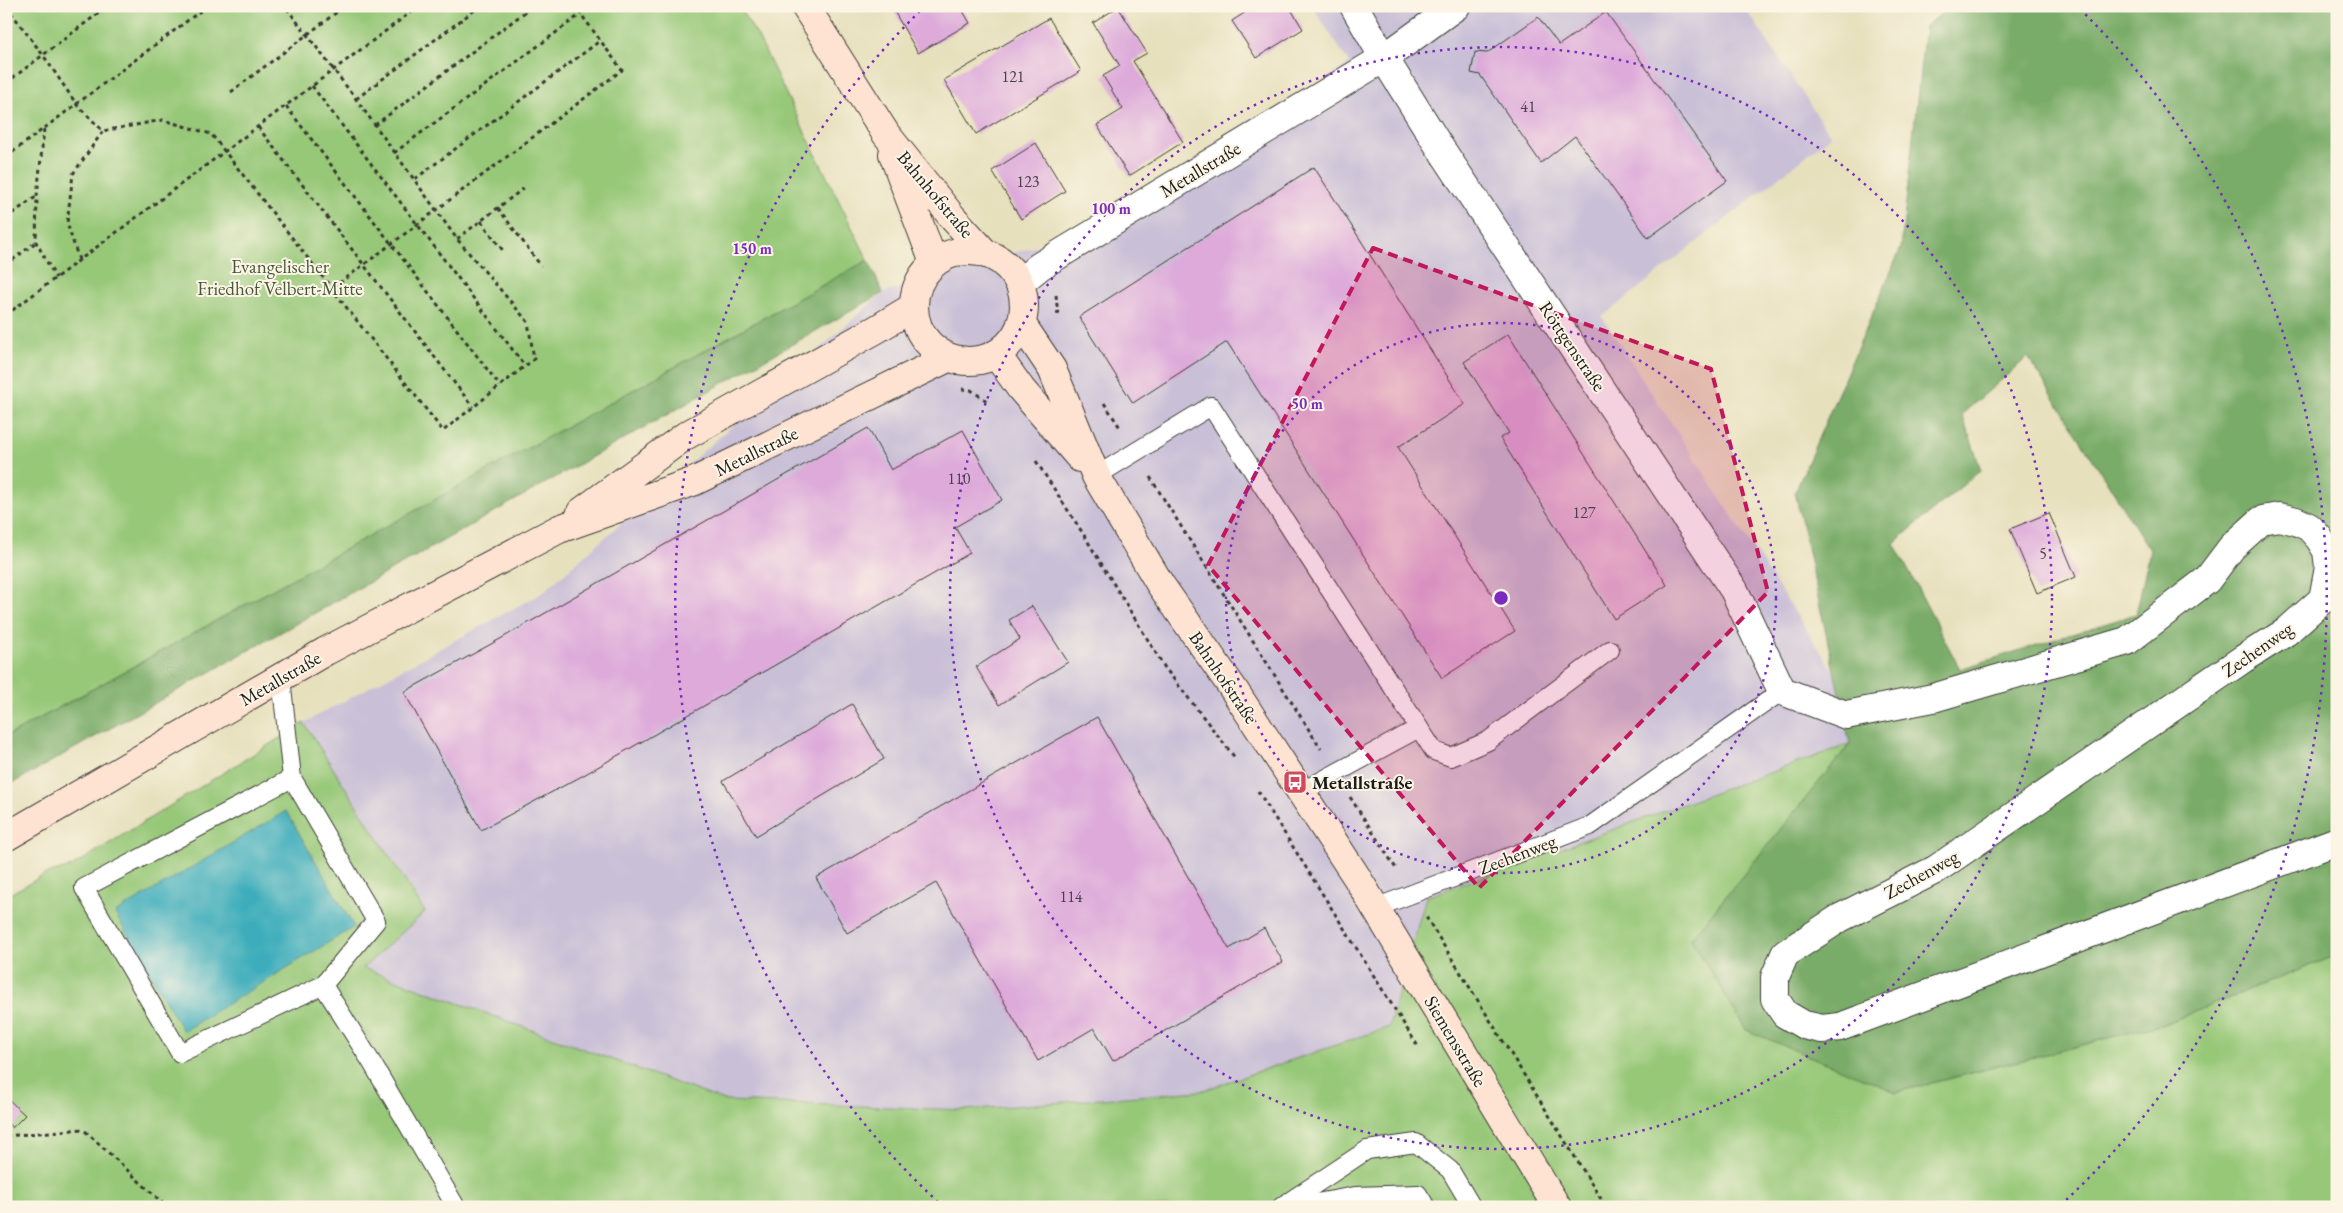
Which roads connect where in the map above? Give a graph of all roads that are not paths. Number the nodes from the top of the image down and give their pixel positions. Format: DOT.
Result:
graph roads {
  1 [pos="804,6"];
  2 [pos="1354,6"];
  3 [pos="1456,6"];
  4 [pos="1384,58"];
  5 [pos="886,134"];
  6 [pos="986,254"];
  7 [pos="934,263"];
  8 [pos="1019,283"];
  9 [pos="913,307"];
  10 [pos="1021,323"];
  11 [pos="996,354"];
  12 [pos="948,358"];
  13 [pos="1096,476"];
  14 [pos="559,528"];
  15 [pos="1610,650"];
  16 [pos="281,678"];
  17 [pos="1782,691"];
  18 [pos="1419,728"];
  19 [pos="292,778"];
  20 [pos="1301,792"];
  21 [pos="6,837"];
  22 [pos="2337,841"];
  23 [pos="1356,876"];
  24 [pos="1375,908"];
  25 [pos="323,985"];
  26 [pos="456,1207"];
  27 [pos="1281,1207"];
  28 [pos="1294,1207"];
  29 [pos="1426,1207"];
  30 [pos="1472,1207"];
  31 [pos="1557,1207"];
  1 -- 5 [label="street, Bahnhofstraße"];
  2 -- 4 [label="street, Röttgenstraße"];
  3 -- 4 [label="street, Metallstraße"];
  4 -- 8 [label="street, Metallstraße"];
  4 -- 17 [label="street, Röttgenstraße"];
  5 -- 6 [label="street, Bahnhofstraße"];
  5 -- 7 [label="street, Bahnhofstraße"];
  6 -- 7 [label="street"];
  6 -- 8 [label="street"];
  7 -- 9 [label="street"];
  8 -- 10 [label="street"];
  9 -- 12 [label="street"];
  9 -- 14 [label="street, Metallstraße"];
  10 -- 11 [label="street"];
  10 -- 13 [label="street, Bahnhofstraße"];
  11 -- 12 [label="street"];
  11 -- 13 [label="street, Bahnhofstraße"];
  12 -- 14 [label="street, Metallstraße"];
  13 -- 18 [label="lane"];
  13 -- 20 [label="street, Bahnhofstraße"];
  14 -- 16 [label="street, Metallstraße"];
  15 -- 18 [label="lane"];
  16 -- 19 [label="lane"];
  16 -- 21 [label="street, Metallstraße"];
  17 -- 22 [label="street, Zechenweg"];
  17 -- 24 [label="lane, Zechenweg"];
  18 -- 20 [label="lane"];
  19 -- 25 [label="lane"];
  19 -- 25 [label="lane"];
  20 -- 23 [label="street, Bahnhofstraße"];
  23 -- 24 [label="street, Siemensstraße"];
  24 -- 31 [label="street, Siemensstraße"];
  25 -- 26 [label="lane"];
  27 -- 30 [label="lane"];
  28 -- 29 [label="lane"];
}
